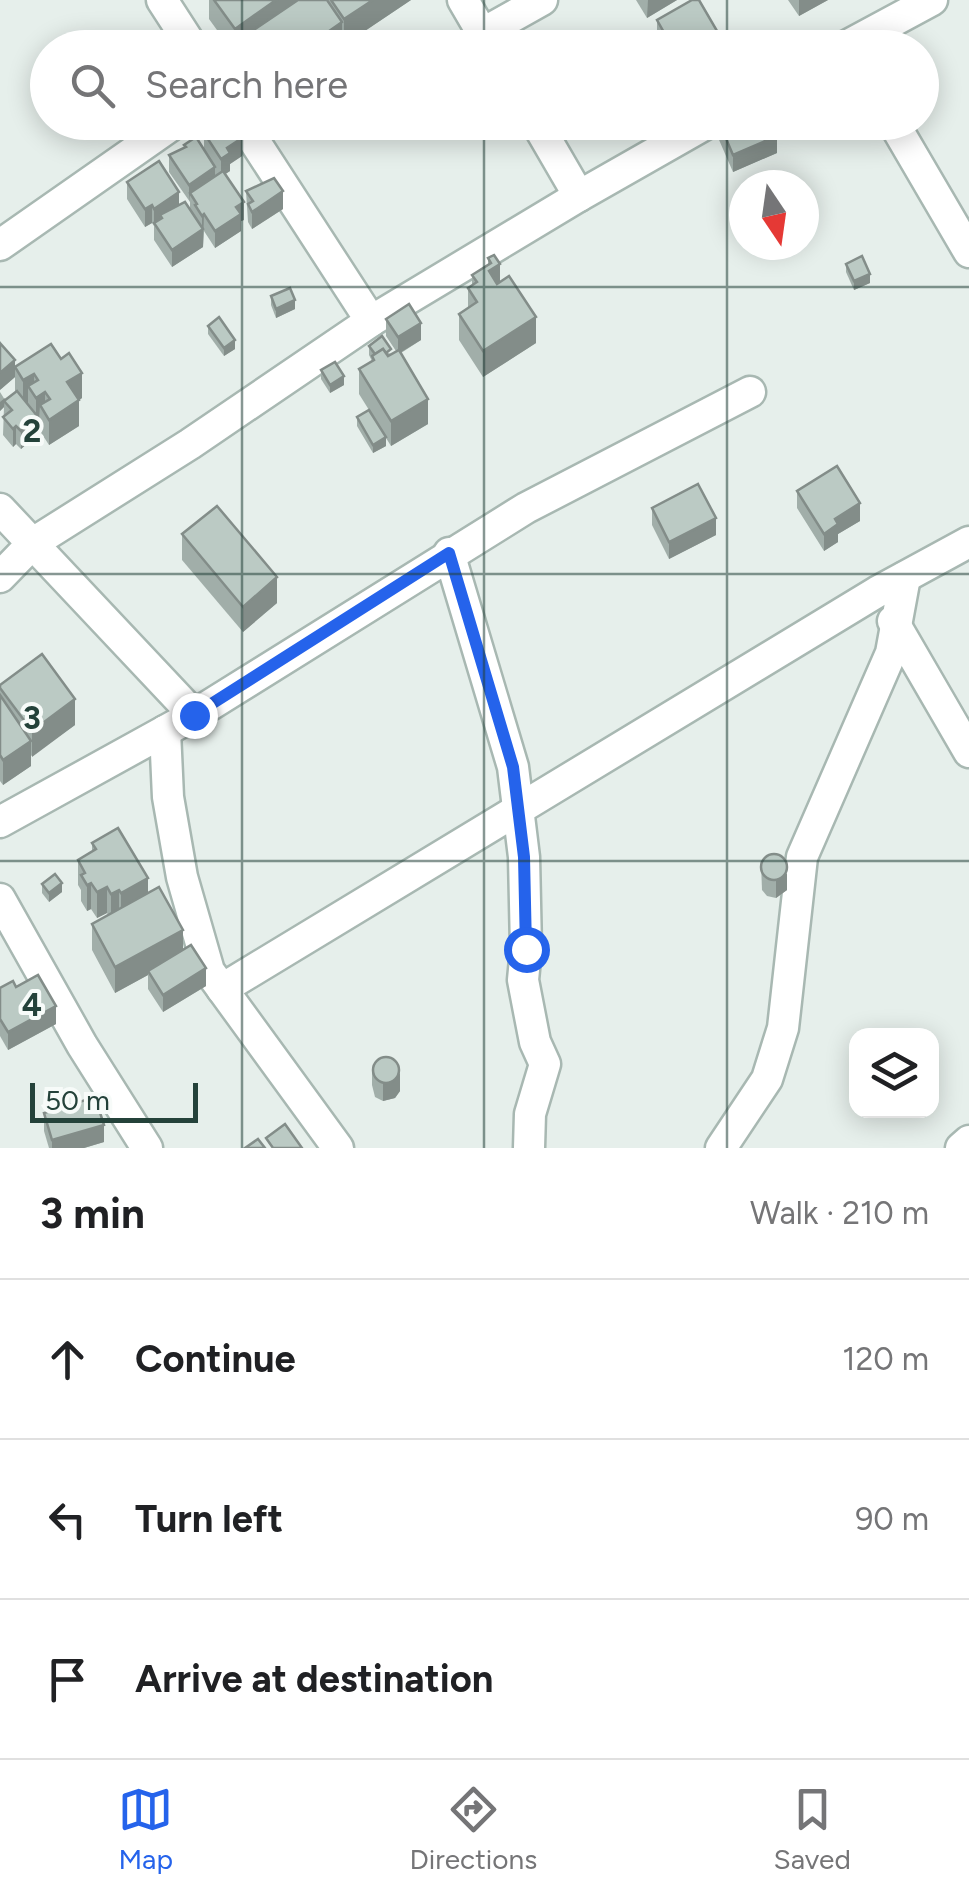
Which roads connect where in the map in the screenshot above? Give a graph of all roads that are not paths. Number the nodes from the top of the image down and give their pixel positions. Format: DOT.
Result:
graph roads {
  1 [pos="162,0"];
  2 [pos="463,0"];
  3 [pos="542,0"];
  4 [pos="932,0"];
  5 [pos="181,30"];
  6 [pos="481,30"];
  7 [pos="501,30"];
  8 [pos="877,30"];
  9 [pos="150,140"];
  10 [pos="254,140"];
  11 [pos="546,140"];
  12 [pos="677,140"];
  13 [pos="904,140"];
  14 [pos="579,196"];
  15 [pos="0,244"];
  16 [pos="969,252"];
  17 [pos="371,321"];
  18 [pos="750,392"];
  19 [pos="0,509"];
  20 [pos="33,542"];
  21 [pos="969,542"];
  22 [pos="449,553"];
  23 [pos="0,577"];
  24 [pos="905,577"];
  25 [pos="877,592"];
  26 [pos="896,625"];
  27 [pos="194,715"];
  28 [pos="165,730"];
  29 [pos="969,752"];
  30 [pos="518,810"];
  31 [pos="0,822"];
  32 [pos="0,899"];
  33 [pos="222,989"];
  34 [pos="969,1141"];
  35 [pos="147,1148"];
  36 [pos="338,1148"];
  37 [pos="529,1148"];
  38 [pos="721,1148"];
  39 [pos="961,1148"];
  1 -- 5 [label="street"];
  2 -- 6 [label="street"];
  3 -- 7 [label="street"];
  4 -- 8 [label="street"];
  9 -- 15 [label="street"];
  10 -- 17 [label="street"];
  11 -- 14 [label="street"];
  12 -- 14 [label="street"];
  13 -- 16 [label="street"];
  14 -- 17 [label="street"];
  17 -- 20 [label="street"];
  18 -- 22 [label="street"];
  19 -- 20 [label="street"];
  20 -- 23 [label="street"];
  20 -- 27 [label="street"];
  21 -- 24 [label="street"];
  22 -- 27 [label="street"];
  22 -- 30 [label="street"];
  24 -- 25 [label="street"];
  24 -- 26 [label="street"];
  25 -- 26 [label="street"];
  25 -- 30 [label="street"];
  26 -- 29 [label="street"];
  26 -- 38 [label="street"];
  27 -- 28 [label="street"];
  28 -- 31 [label="street"];
  28 -- 33 [label="street"];
  30 -- 33 [label="street"];
  30 -- 37 [label="street"];
  32 -- 35 [label="street"];
  33 -- 36 [label="street"];
  34 -- 39 [label="street"];
}
